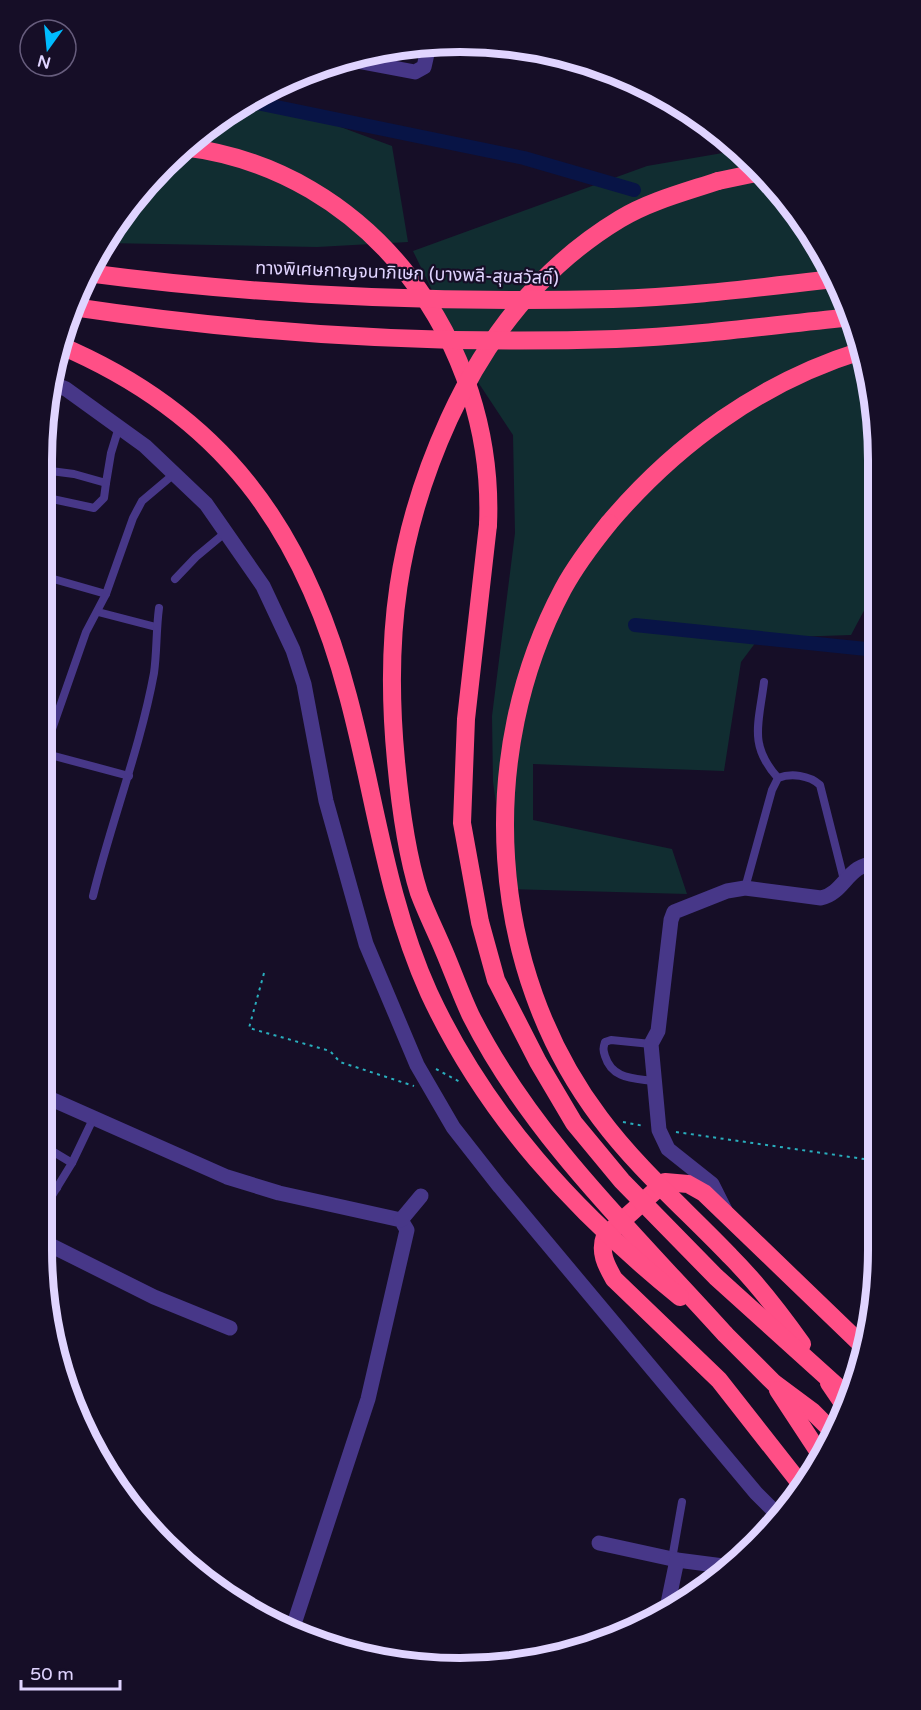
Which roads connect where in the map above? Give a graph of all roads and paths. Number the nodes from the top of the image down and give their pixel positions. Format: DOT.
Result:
graph roads {
  1 [pos="427,54"];
  2 [pos="368,63"];
  3 [pos="196,150"];
  4 [pos="751,175"];
  5 [pos="98,274"];
  6 [pos="826,280"];
  7 [pos="82,308"];
  8 [pos="843,318"];
  9 [pos="68,349"];
  10 [pos="855,353"];
  11 [pos="59,386"];
  12 [pos="119,427"];
  13 [pos="52,471"];
  14 [pos="174,474"];
  15 [pos="106,483"];
  16 [pos="52,499"];
  17 [pos="226,532"];
  18 [pos="52,579"];
  19 [pos="175,579"];
  20 [pos="106,594"];
  21 [pos="159,609"];
  22 [pos="98,612"];
  23 [pos="156,627"];
  24 [pos="764,682"];
  25 [pos="52,728"];
  26 [pos="52,756"];
  27 [pos="129,776"];
  28 [pos="778,778"];
  29 [pos="868,865"];
  30 [pos="844,880"];
  31 [pos="745,888"];
  32 [pos="93,896"];
  33 [pos="264,973"];
  34 [pos="651,1044"];
  35 [pos="653,1081"];
  36 [pos="433,1093"];
  37 [pos="52,1100"];
  38 [pos="93,1119"];
  39 [pos="659,1130"];
  40 [pos="52,1151"];
  41 [pos="868,1160"];
  42 [pos="72,1163"];
  43 [pos="52,1185"];
  44 [pos="57,1188"];
  45 [pos="52,1196"];
  46 [pos="421,1196"];
  47 [pos="728,1216"];
  48 [pos="401,1220"];
  49 [pos="52,1246"];
  50 [pos="230,1328"];
  51 [pos="725,1334"];
  52 [pos="858,1341"];
  53 [pos="822,1371"];
  54 [pos="774,1383"];
  55 [pos="843,1391"];
  56 [pos="840,1399"];
  57 [pos="828,1427"];
  58 [pos="817,1449"];
  59 [pos="797,1480"];
  60 [pos="682,1502"];
  61 [pos="774,1511"];
  62 [pos="599,1543"];
  63 [pos="674,1559"];
  64 [pos="719,1565"];
  65 [pos="668,1601"];
  66 [pos="295,1622"];
  1 -- 2 [label="street"];
  3 -- 53 [label="highway, bridge"];
  4 -- 51 [label="highway, bridge"];
  5 -- 6 [label="highway, ทางพิเศษกาญจนาภิเษก (บางพลี-สุขสวัสดิ์), bridge"];
  7 -- 8 [label="highway, bridge"];
  9 -- 51 [label="highway, bridge"];
  10 -- 53 [label="highway, bridge"];
  11 -- 12 [label="street"];
  12 -- 14 [label="street"];
  12 -- 15 [label="lane"];
  13 -- 15 [label="lane"];
  14 -- 17 [label="street"];
  14 -- 20 [label="lane"];
  15 -- 16 [label="lane"];
  17 -- 19 [label="lane"];
  17 -- 36 [label="street"];
  18 -- 20 [label="lane"];
  20 -- 22 [label="lane"];
  21 -- 23 [label="lane"];
  22 -- 23 [label="lane"];
  22 -- 25 [label="lane"];
  23 -- 27 [label="lane"];
  24 -- 28 [label="lane"];
  26 -- 27 [label="lane"];
  27 -- 32 [label="lane"];
  28 -- 30 [label="lane"];
  28 -- 31 [label="lane"];
  29 -- 30 [label="street"];
  30 -- 31 [label="street"];
  31 -- 34 [label="street"];
  33 -- 36 [label="path"];
  34 -- 35 [label="street"];
  34 -- 35 [label="lane"];
  35 -- 39 [label="street"];
  36 -- 61 [label="street"];
  37 -- 38 [label="street"];
  38 -- 42 [label="lane"];
  38 -- 48 [label="street"];
  39 -- 41 [label="path"];
  39 -- 47 [label="street"];
  40 -- 42 [label="lane"];
  42 -- 44 [label="lane"];
  43 -- 44 [label="lane"];
  44 -- 45 [label="lane"];
  46 -- 48 [label="street"];
  47 -- 52 [label="highway"];
  47 -- 59 [label="highway"];
  48 -- 66 [label="street"];
  49 -- 50 [label="street"];
  51 -- 54 [label="highway"];
  53 -- 55 [label="highway, bridge"];
  53 -- 56 [label="highway, bridge"];
  54 -- 57 [label="highway"];
  54 -- 58 [label="highway"];
  60 -- 63 [label="lane"];
  62 -- 63 [label="street"];
  63 -- 64 [label="street"];
  63 -- 65 [label="street"];
}
